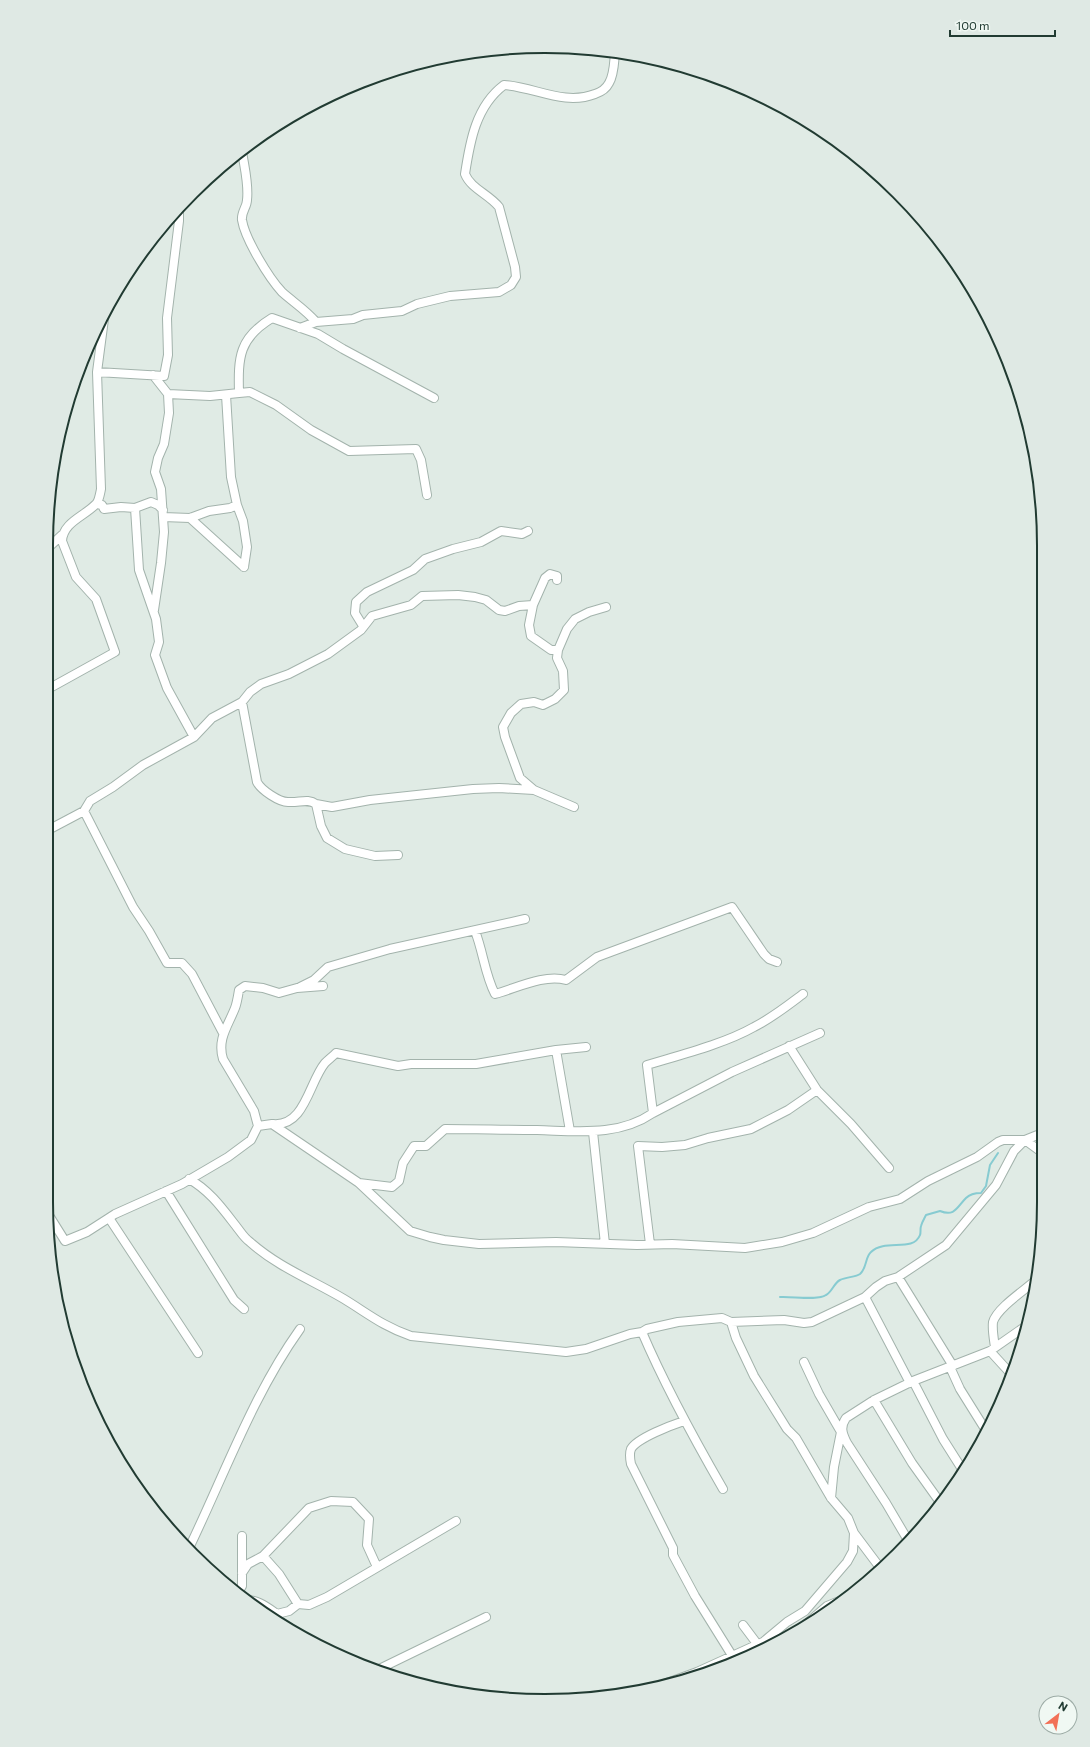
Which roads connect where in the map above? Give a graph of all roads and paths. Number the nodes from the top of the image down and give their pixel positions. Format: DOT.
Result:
graph roads {
  1 [pos="614,58"];
  2 [pos="243,157"];
  3 [pos="179,217"];
  4 [pos="316,322"];
  5 [pos="300,328"];
  6 [pos="103,330"];
  7 [pos="97,372"];
  8 [pos="153,375"];
  9 [pos="239,393"];
  10 [pos="168,394"];
  11 [pos="226,395"];
  12 [pos="434,398"];
  13 [pos="427,495"];
  14 [pos="97,504"];
  15 [pos="236,505"];
  16 [pos="135,508"];
  17 [pos="163,514"];
  18 [pos="190,518"];
  19 [pos="528,531"];
  20 [pos="62,535"];
  21 [pos="53,543"];
  22 [pos="557,580"];
  23 [pos="533,605"];
  24 [pos="606,607"];
  25 [pos="154,612"];
  26 [pos="364,626"];
  27 [pos="558,650"];
  28 [pos="53,686"];
  29 [pos="242,702"];
  30 [pos="194,737"];
  31 [pos="534,790"];
  32 [pos="316,804"];
  33 [pos="574,807"];
  34 [pos="84,811"];
  35 [pos="53,827"];
  36 [pos="398,855"];
  37 [pos="525,919"];
  38 [pos="475,931"];
  39 [pos="777,962"];
  40 [pos="323,986"];
  41 [pos="297,988"];
  42 [pos="803,994"];
  43 [pos="223,1033"];
  44 [pos="820,1033"];
  45 [pos="789,1046"];
  46 [pos="586,1047"];
  47 [pos="556,1050"];
  48 [pos="818,1090"];
  49 [pos="653,1113"];
  50 [pos="272,1124"];
  51 [pos="258,1126"];
  52 [pos="570,1131"];
  53 [pos="593,1132"];
  54 [pos="1037,1135"];
  55 [pos="1026,1140"];
  56 [pos="1037,1149"];
  57 [pos="889,1168"];
  58 [pos="189,1179"];
  59 [pos="359,1182"];
  60 [pos="166,1191"];
  61 [pos="109,1218"];
  62 [pos="54,1223"];
  63 [pos="605,1244"];
  64 [pos="650,1244"];
  65 [pos="898,1277"];
  66 [pos="1030,1285"];
  67 [pos="865,1297"];
  68 [pos="244,1309"];
  69 [pos="731,1322"];
  70 [pos="300,1329"];
  71 [pos="642,1332"];
  72 [pos="1018,1336"];
  73 [pos="992,1349"];
  74 [pos="198,1353"];
  75 [pos="804,1362"];
  76 [pos="951,1367"];
  77 [pos="1008,1369"];
  78 [pos="911,1382"];
  79 [pos="874,1400"];
  80 [pos="684,1421"];
  81 [pos="983,1426"];
  82 [pos="841,1432"];
  83 [pos="960,1466"];
  84 [pos="723,1488"];
  85 [pos="831,1498"];
  86 [pos="937,1499"];
  87 [pos="456,1521"];
  88 [pos="854,1533"];
  89 [pos="242,1536"];
  90 [pos="906,1536"];
  91 [pos="191,1544"];
  92 [pos="263,1556"];
  93 [pos="877,1565"];
  94 [pos="377,1567"];
  95 [pos="242,1573"];
  96 [pos="241,1588"];
  97 [pos="261,1603"];
  98 [pos="298,1604"];
  99 [pos="486,1617"];
  100 [pos="743,1625"];
  101 [pos="758,1645"];
  102 [pos="754,1647"];
  103 [pos="730,1658"];
  104 [pos="384,1667"];
  1 -- 4 [label="street"];
  2 -- 4 [label="street"];
  3 -- 8 [label="street"];
  4 -- 5 [label="street"];
  5 -- 9 [label="street"];
  5 -- 12 [label="street"];
  6 -- 7 [label="street"];
  7 -- 8 [label="street"];
  7 -- 14 [label="street"];
  8 -- 10 [label="street"];
  9 -- 11 [label="street"];
  9 -- 13 [label="street"];
  10 -- 11 [label="street"];
  10 -- 17 [label="street"];
  11 -- 15 [label="street"];
  14 -- 16 [label="street"];
  14 -- 20 [label="street"];
  15 -- 18 [label="street"];
  15 -- 18 [label="street"];
  16 -- 17 [label="street"];
  16 -- 25 [label="street"];
  17 -- 18 [label="street"];
  17 -- 25 [label="street"];
  19 -- 26 [label="street"];
  20 -- 21 [label="street"];
  20 -- 28 [label="street"];
  22 -- 23 [label="street"];
  23 -- 26 [label="street"];
  23 -- 27 [label="street"];
  24 -- 27 [label="street"];
  25 -- 30 [label="street"];
  26 -- 29 [label="street"];
  27 -- 31 [label="street"];
  29 -- 30 [label="street"];
  29 -- 32 [label="street"];
  30 -- 34 [label="street"];
  31 -- 32 [label="street"];
  31 -- 33 [label="street"];
  32 -- 36 [label="street"];
  34 -- 35 [label="street"];
  34 -- 43 [label="street"];
  37 -- 38 [label="street"];
  38 -- 39 [label="street"];
  38 -- 41 [label="street"];
  40 -- 41 [label="street"];
  41 -- 43 [label="street"];
  42 -- 49 [label="street"];
  43 -- 51 [label="street"];
  44 -- 45 [label="street"];
  45 -- 48 [label="street"];
  45 -- 49 [label="street"];
  46 -- 47 [label="street"];
  47 -- 50 [label="street"];
  47 -- 52 [label="street"];
  48 -- 57 [label="street"];
  48 -- 64 [label="street"];
  49 -- 53 [label="street"];
  50 -- 51 [label="street"];
  50 -- 59 [label="street"];
  51 -- 58 [label="street"];
  52 -- 53 [label="street"];
  52 -- 59 [label="street"];
  53 -- 63 [label="street"];
  54 -- 55 [label="street"];
  55 -- 56 [label="street"];
  55 -- 64 [label="street"];
  55 -- 65 [label="street"];
  58 -- 60 [label="street"];
  58 -- 71 [label="street"];
  59 -- 63 [label="street"];
  60 -- 61 [label="street"];
  60 -- 68 [label="street"];
  61 -- 62 [label="street"];
  61 -- 74 [label="street"];
  63 -- 64 [label="street"];
  65 -- 67 [label="street"];
  65 -- 76 [label="street"];
  66 -- 73 [label="street"];
  67 -- 69 [label="street"];
  67 -- 78 [label="street"];
  69 -- 71 [label="street"];
  69 -- 85 [label="street"];
  70 -- 91 [label="street"];
  71 -- 80 [label="street"];
  72 -- 73 [label="street"];
  73 -- 76 [label="street"];
  73 -- 77 [label="street"];
  75 -- 82 [label="street"];
  76 -- 78 [label="street"];
  76 -- 81 [label="street"];
  78 -- 79 [label="street"];
  78 -- 83 [label="street"];
  79 -- 82 [label="street"];
  79 -- 86 [label="street"];
  80 -- 84 [label="street"];
  80 -- 103 [label="street"];
  82 -- 85 [label="street"];
  82 -- 90 [label="street"];
  85 -- 88 [label="street"];
  87 -- 94 [label="street"];
  88 -- 93 [label="street"];
  88 -- 101 [label="street"];
  89 -- 95 [label="street"];
  92 -- 94 [label="street"];
  92 -- 95 [label="street"];
  92 -- 98 [label="street"];
  94 -- 98 [label="street"];
  95 -- 96 [label="street"];
  97 -- 98 [label="street"];
  99 -- 104 [label="street"];
  100 -- 101 [label="street"];
  101 -- 102 [label="street"];
}
